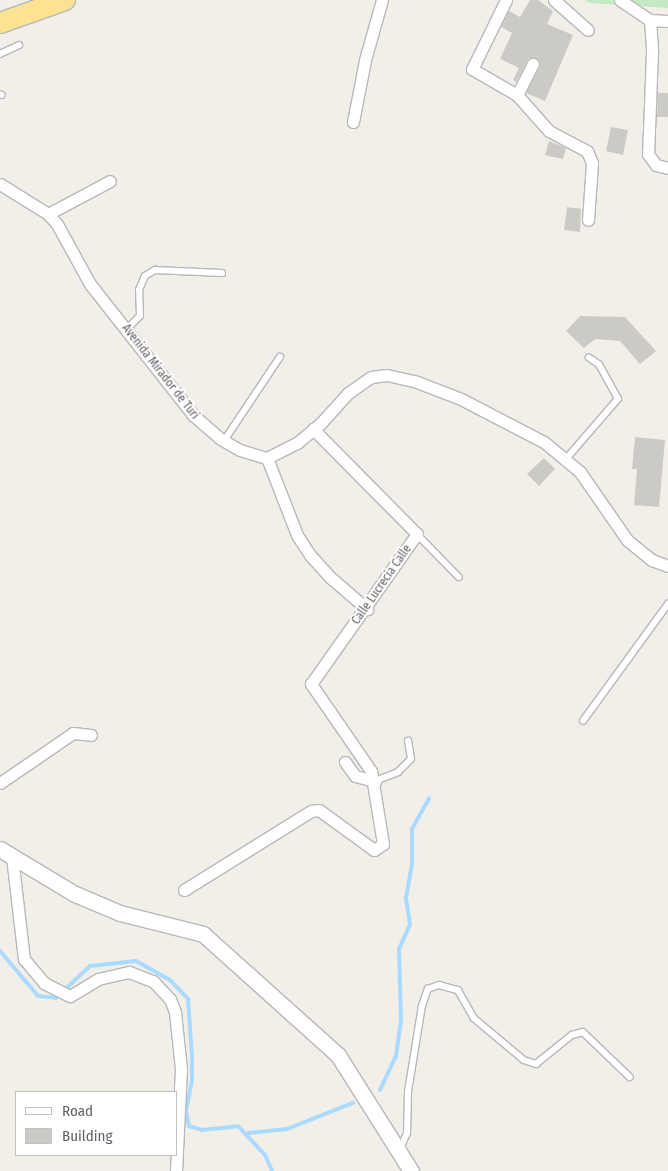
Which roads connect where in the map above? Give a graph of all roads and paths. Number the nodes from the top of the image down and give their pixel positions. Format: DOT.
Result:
graph roads {
  1 [pos="65,0"];
  2 [pos="382,0"];
  3 [pos="506,0"];
  4 [pos="554,0"];
  5 [pos="620,0"];
  6 [pos="650,20"];
  7 [pos="668,21"];
  8 [pos="0,23"];
  9 [pos="588,30"];
  10 [pos="19,45"];
  11 [pos="0,54"];
  12 [pos="533,64"];
  13 [pos="517,95"];
  14 [pos="353,122"];
  15 [pos="668,168"];
  16 [pos="110,181"];
  17 [pos="0,184"];
  18 [pos="48,214"];
  19 [pos="588,220"];
  20 [pos="222,272"];
  21 [pos="128,329"];
  22 [pos="280,357"];
  23 [pos="589,358"];
  24 [pos="313,429"];
  25 [pos="224,441"];
  26 [pos="267,458"];
  27 [pos="566,459"];
  28 [pos="417,534"];
  29 [pos="668,566"];
  30 [pos="459,577"];
  31 [pos="668,604"];
  32 [pos="367,609"];
  33 [pos="583,721"];
  34 [pos="91,735"];
  35 [pos="408,742"];
  36 [pos="345,762"];
  37 [pos="375,781"];
  38 [pos="0,783"];
  39 [pos="6,853"];
  40 [pos="184,890"];
  41 [pos="630,1077"];
  42 [pos="178,1137"];
  43 [pos="400,1149"];
  44 [pos="177,1156"];
  45 [pos="176,1171"];
  46 [pos="411,1171"];
  1 -- 8 [label="highway"];
  2 -- 14 [label="street"];
  3 -- 13 [label="street"];
  4 -- 9 [label="street"];
  5 -- 6 [label="street"];
  6 -- 7 [label="street"];
  6 -- 15 [label="street"];
  10 -- 11 [label="lane"];
  12 -- 13 [label="street"];
  13 -- 19 [label="street"];
  16 -- 18 [label="street"];
  17 -- 18 [label="street, Avenida Mirador de Turi"];
  18 -- 21 [label="street, Avenida Mirador de Turi"];
  20 -- 21 [label="lane"];
  21 -- 25 [label="street, Avenida Mirador de Turi"];
  22 -- 25 [label="lane"];
  23 -- 27 [label="lane"];
  24 -- 26 [label="street"];
  24 -- 27 [label="street"];
  24 -- 28 [label="street, Calle Lucrecia Calle"];
  25 -- 26 [label="street, Avenida Mirador de Turi"];
  26 -- 32 [label="street"];
  27 -- 29 [label="street"];
  28 -- 30 [label="lane"];
  28 -- 32 [label="street, Calle Lucrecia Calle"];
  31 -- 33 [label="lane"];
  32 -- 37 [label="street, Calle Lucrecia Calle"];
  34 -- 38 [label="street"];
  35 -- 37 [label="lane"];
  36 -- 37 [label="street"];
  37 -- 40 [label="street"];
  39 -- 42 [label="street"];
  39 -- 43 [label="main road"];
  41 -- 43 [label="lane"];
  43 -- 46 [label="main road"];
  44 -- 45 [label="street"];
}
